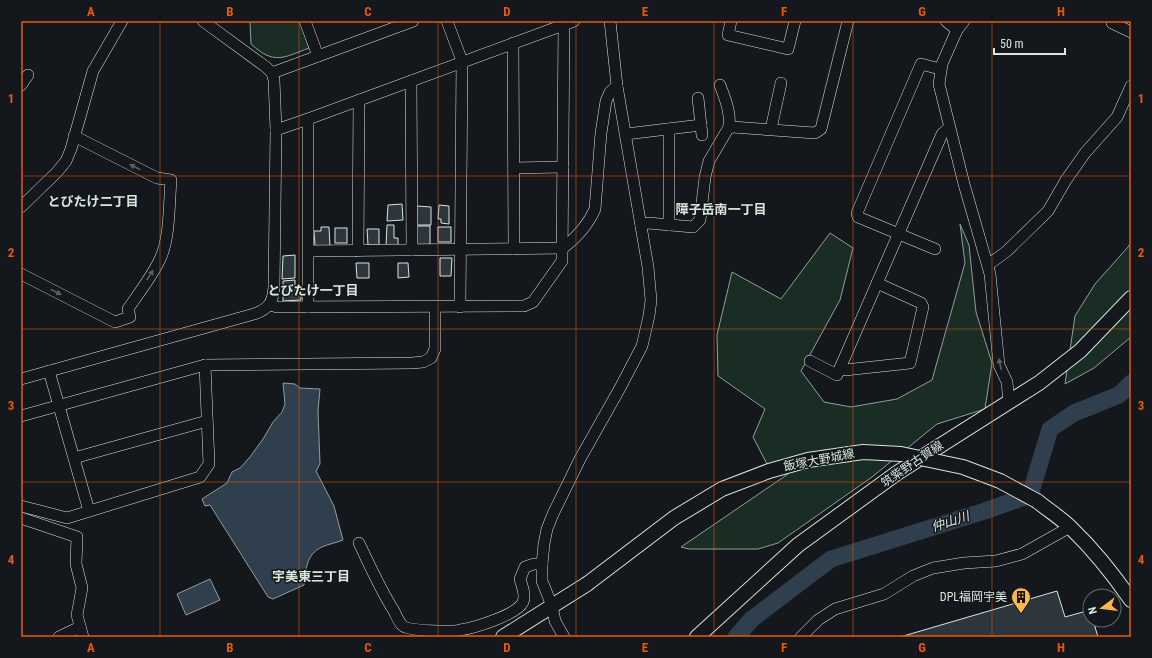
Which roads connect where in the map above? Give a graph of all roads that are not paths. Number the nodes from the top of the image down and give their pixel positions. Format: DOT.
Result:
graph roads {
  1 [pos="122,21"];
  2 [pos="203,21"];
  3 [pos="305,21"];
  4 [pos="413,21"];
  5 [pos="447,21"];
  6 [pos="610,21"];
  7 [pos="731,21"];
  8 [pos="795,21"];
  9 [pos="848,21"];
  10 [pos="946,21"];
  11 [pos="964,21"];
  12 [pos="1113,21"];
  13 [pos="569,23"];
  14 [pos="957,30"];
  15 [pos="1131,32"];
  16 [pos="514,44"];
  17 [pos="318,56"];
  18 [pos="462,61"];
  19 [pos="940,69"];
  20 [pos="272,72"];
  21 [pos="28,75"];
  22 [pos="411,81"];
  23 [pos="781,83"];
  24 [pos="21,85"];
  25 [pos="720,85"];
  26 [pos="617,86"];
  27 [pos="1131,86"];
  28 [pos="698,98"];
  29 [pos="359,100"];
  30 [pos="308,119"];
  31 [pos="729,128"];
  32 [pos="949,128"];
  33 [pos="669,129"];
  34 [pos="771,129"];
  35 [pos="276,130"];
  36 [pos="626,134"];
  37 [pos="74,136"];
  38 [pos="563,167"];
  39 [pos="514,168"];
  40 [pos="21,207"];
  41 [pos="640,225"];
  42 [pos="669,225"];
  43 [pos="899,233"];
  44 [pos="563,248"];
  45 [pos="514,249"];
  46 [pos="935,249"];
  47 [pos="412,250"];
  48 [pos="462,250"];
  49 [pos="309,251"];
  50 [pos="358,251"];
  51 [pos="988,266"];
  52 [pos="21,274"];
  53 [pos="877,283"];
  54 [pos="1131,298"];
  55 [pos="270,305"];
  56 [pos="460,306"];
  57 [pos="308,307"];
  58 [pos="435,307"];
  59 [pos="810,361"];
  60 [pos="205,365"];
  61 [pos="840,368"];
  62 [pos="49,371"];
  63 [pos="21,379"];
  64 [pos="1009,402"];
  65 [pos="58,406"];
  66 [pos="21,416"];
  67 [pos="207,420"];
  68 [pos="74,458"];
  69 [pos="21,506"];
  70 [pos="89,511"];
  71 [pos="21,518"];
  72 [pos="1070,527"];
  73 [pos="359,543"];
  74 [pos="542,564"];
  75 [pos="1131,600"];
  76 [pos="552,606"];
  77 [pos="82,632"];
  78 [pos="59,637"];
  79 [pos="504,637"];
  80 [pos="564,637"];
  81 [pos="697,637"];
  82 [pos="801,637"];
  1 -- 37 [label="street"];
  2 -- 20 [label="street"];
  3 -- 17 [label="street"];
  4 -- 17 [label="street"];
  5 -- 18 [label="street"];
  6 -- 26 [label="street"];
  7 -- 8 [label="street"];
  9 -- 34 [label="street"];
  10 -- 14 [label="street"];
  11 -- 14 [label="street"];
  12 -- 15 [label="street"];
  13 -- 16 [label="street"];
  13 -- 38 [label="street"];
  14 -- 19 [label="street"];
  16 -- 18 [label="street"];
  16 -- 39 [label="street"];
  17 -- 20 [label="street"];
  18 -- 22 [label="street"];
  18 -- 48 [label="street"];
  19 -- 32 [label="street"];
  19 -- 43 [label="street"];
  20 -- 35 [label="street"];
  21 -- 24 [label="street"];
  22 -- 29 [label="street"];
  22 -- 47 [label="street"];
  23 -- 34 [label="street"];
  25 -- 31 [label="street"];
  26 -- 36 [label="street"];
  26 -- 44 [label="street"];
  27 -- 51 [label="street"];
  28 -- 33 [label="street"];
  29 -- 30 [label="street"];
  29 -- 50 [label="street"];
  30 -- 35 [label="street"];
  30 -- 49 [label="street"];
  31 -- 34 [label="street"];
  31 -- 42 [label="street"];
  32 -- 43 [label="street"];
  32 -- 51 [label="street"];
  33 -- 36 [label="street"];
  33 -- 42 [label="street"];
  35 -- 55 [label="street"];
  36 -- 41 [label="street"];
  37 -- 40 [label="street"];
  52 -- 37 [label="street, one-way"];
  38 -- 39 [label="street"];
  38 -- 44 [label="street"];
  39 -- 45 [label="street"];
  41 -- 42 [label="street"];
  41 -- 74 [label="street"];
  43 -- 46 [label="street"];
  43 -- 53 [label="street"];
  44 -- 45 [label="street"];
  44 -- 56 [label="street"];
  45 -- 48 [label="street"];
  47 -- 48 [label="street"];
  47 -- 50 [label="street"];
  48 -- 56 [label="street"];
  49 -- 50 [label="street"];
  49 -- 57 [label="street"];
  64 -- 51 [label="street, one-way"];
  53 -- 61 [label="street"];
  53 -- 61 [label="street"];
  54 -- 64 [label="main road, 筑紫野古賀線"];
  55 -- 57 [label="street"];
  55 -- 62 [label="street"];
  56 -- 58 [label="street"];
  57 -- 58 [label="street"];
  58 -- 60 [label="street"];
  59 -- 61 [label="street"];
  60 -- 65 [label="street"];
  60 -- 67 [label="street"];
  62 -- 63 [label="street"];
  62 -- 65 [label="street"];
  64 -- 81 [label="main road, 筑紫野古賀線"];
  65 -- 66 [label="street"];
  65 -- 68 [label="street"];
  67 -- 68 [label="street"];
  67 -- 70 [label="street"];
  68 -- 70 [label="street"];
  69 -- 70 [label="street"];
  71 -- 77 [label="street"];
  72 -- 75 [label="main road, 飯塚大野城線"];
  72 -- 76 [label="main road, 飯塚大野城線, bridge"];
  72 -- 82 [label="street"];
  73 -- 74 [label="street"];
  74 -- 76 [label="street"];
  76 -- 79 [label="main road, 飯塚大野城線"];
  76 -- 80 [label="street"];
  77 -- 78 [label="street"];
}
